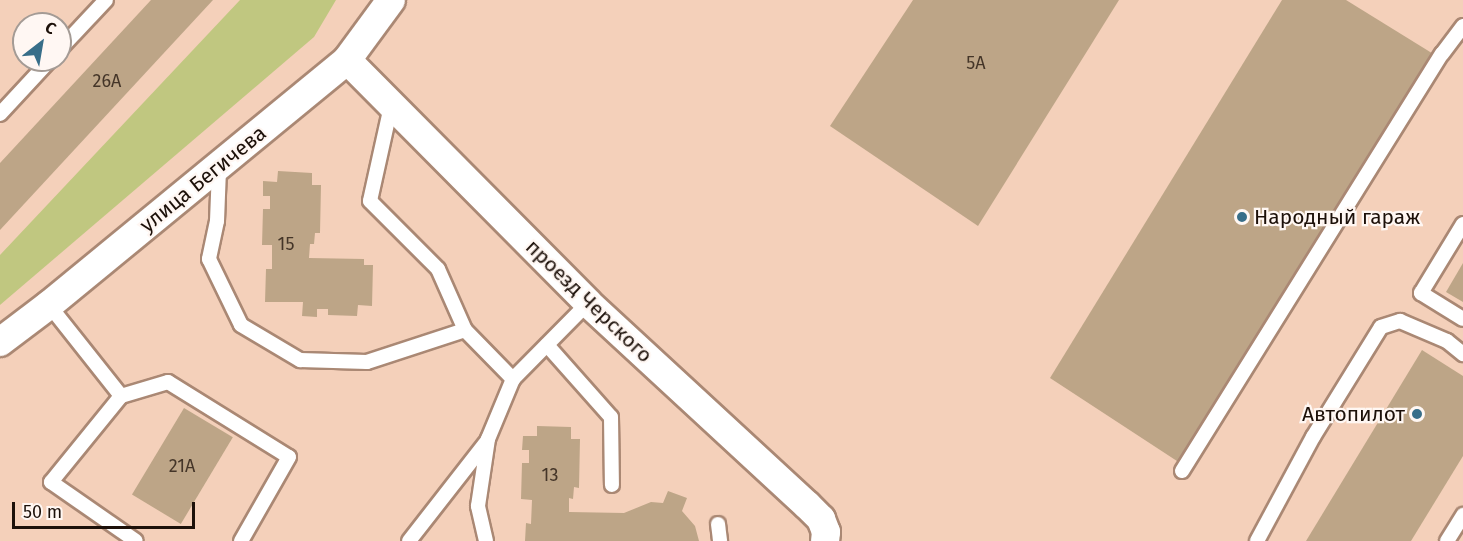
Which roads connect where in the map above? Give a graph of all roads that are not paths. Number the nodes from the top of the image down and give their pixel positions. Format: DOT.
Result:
graph roads {
  1 [pos="106,0"];
  2 [pos="391,0"];
  3 [pos="1463,26"];
  4 [pos="72,37"];
  5 [pos="347,60"];
  6 [pos="39,72"];
  7 [pos="391,106"];
  8 [pos="0,114"];
  9 [pos="219,166"];
  10 [pos="1463,224"];
  11 [pos="588,303"];
  12 [pos="50,305"];
  13 [pos="1463,319"];
  14 [pos="465,330"];
  15 [pos="0,342"];
  16 [pos="547,345"];
  17 [pos="1463,354"];
  18 [pos="513,379"];
  19 [pos="121,396"];
  20 [pos="488,439"];
  21 [pos="1182,471"];
  22 [pos="612,485"];
  23 [pos="1463,514"];
  24 [pos="718,524"];
  25 [pos="136,541"];
  26 [pos="241,541"];
  27 [pos="409,541"];
  28 [pos="486,541"];
  29 [pos="720,541"];
  30 [pos="825,541"];
  31 [pos="1257,541"];
  32 [pos="1447,541"];
  1 -- 4 [label="lane"];
  2 -- 5 [label="street, улица Бегичева"];
  3 -- 21 [label="lane"];
  5 -- 7 [label="street, проезд Черского"];
  5 -- 9 [label="street, улица Бегичева"];
  6 -- 8 [label="lane"];
  7 -- 11 [label="street, проезд Черского"];
  7 -- 14 [label="lane"];
  9 -- 12 [label="street, улица Бегичева"];
  9 -- 14 [label="lane"];
  10 -- 13 [label="lane"];
  11 -- 16 [label="lane"];
  11 -- 30 [label="street, проезд Черского"];
  12 -- 15 [label="street, улица Бегичева"];
  12 -- 19 [label="lane"];
  14 -- 18 [label="lane"];
  16 -- 18 [label="lane"];
  16 -- 22 [label="lane"];
  17 -- 31 [label="lane"];
  18 -- 20 [label="lane"];
  19 -- 25 [label="lane"];
  19 -- 26 [label="lane"];
  20 -- 27 [label="lane"];
  20 -- 28 [label="lane"];
  23 -- 32 [label="lane"];
  24 -- 29 [label="lane"];
}
